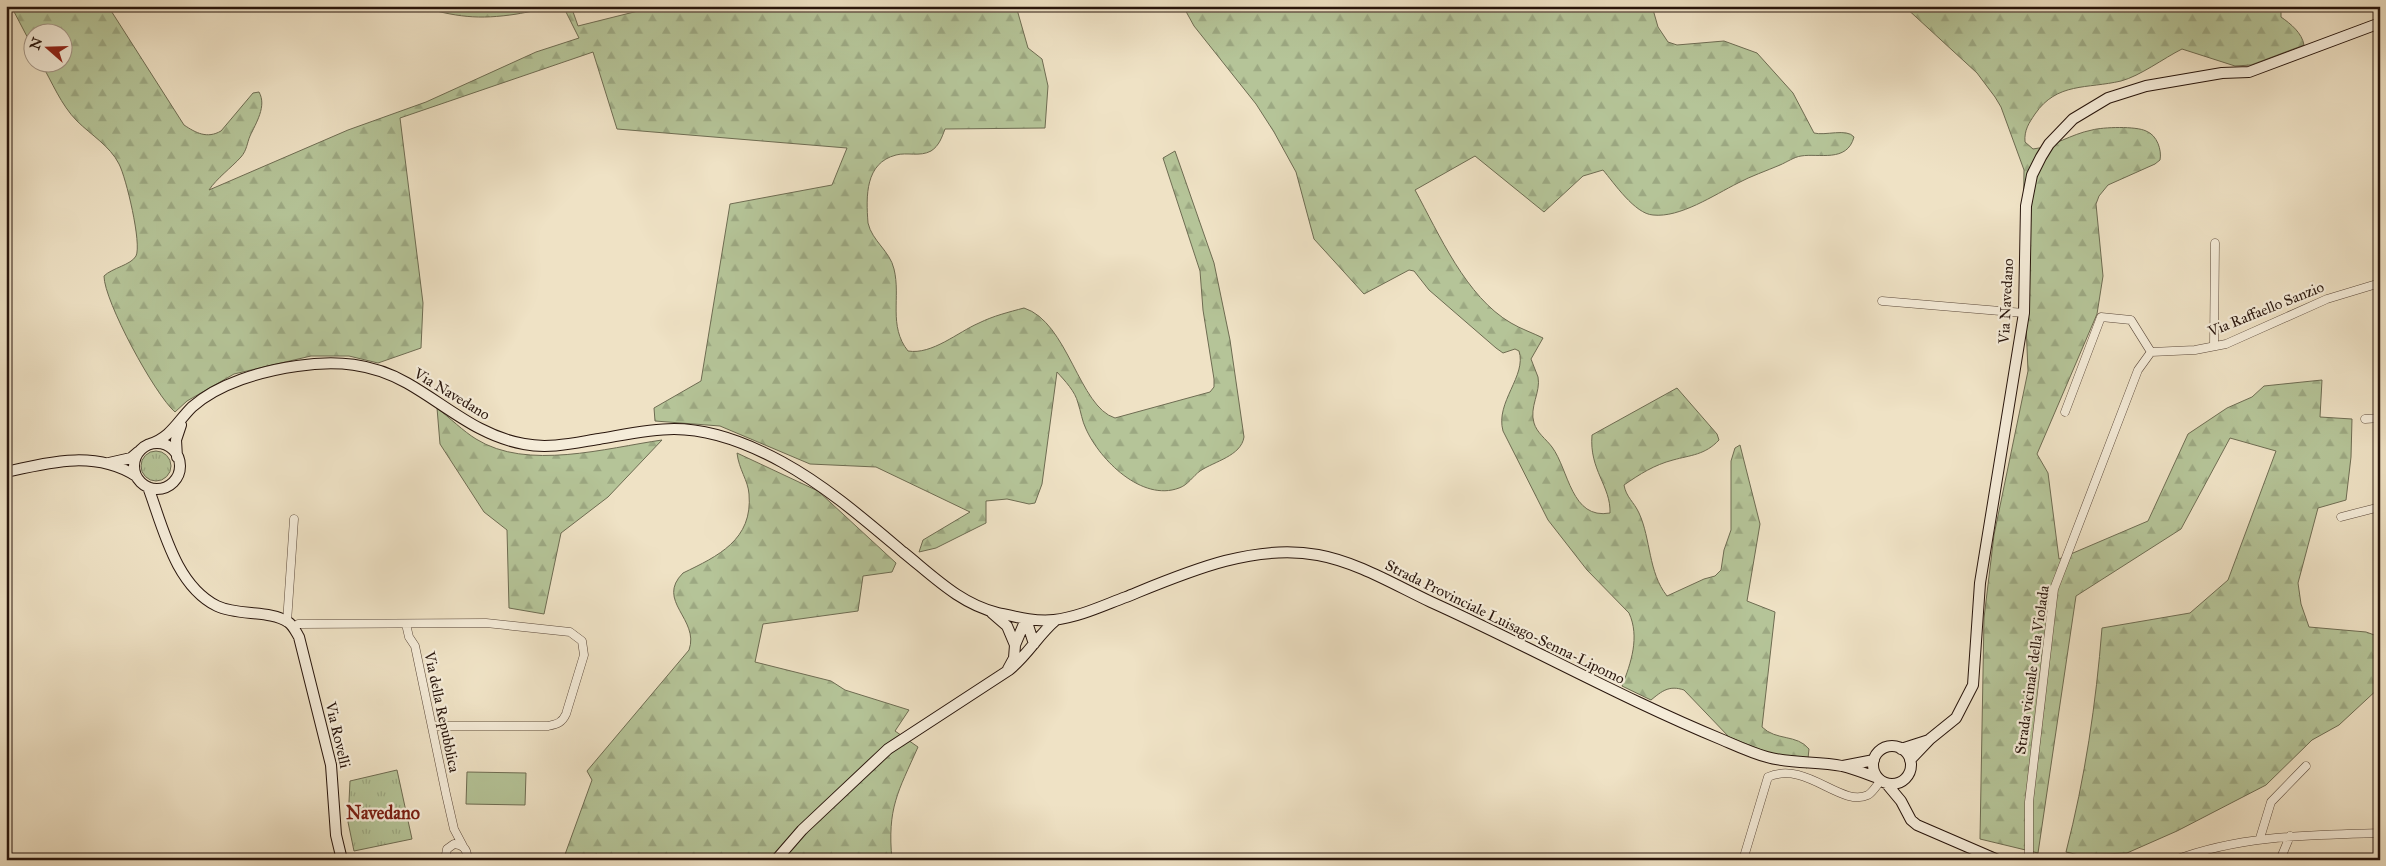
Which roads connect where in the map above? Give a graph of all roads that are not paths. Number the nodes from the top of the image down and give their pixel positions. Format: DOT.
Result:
graph roads {
  1 [pos="2380,24"];
  2 [pos="2215,243"];
  3 [pos="2380,283"];
  4 [pos="1882,301"];
  5 [pos="2024,313"];
  6 [pos="2214,346"];
  7 [pos="2151,352"];
  8 [pos="2065,412"];
  9 [pos="184,417"];
  10 [pos="2380,418"];
  11 [pos="2365,419"];
  12 [pos="150,444"];
  13 [pos="139,452"];
  14 [pos="177,457"];
  15 [pos="108,463"];
  16 [pos="6,472"];
  17 [pos="136,476"];
  18 [pos="169,485"];
  19 [pos="148,487"];
  20 [pos="2380,492"];
  21 [pos="2379,507"];
  22 [pos="2341,517"];
  23 [pos="159,518"];
  24 [pos="294,519"];
  25 [pos="992,612"];
  26 [pos="1026,619"];
  27 [pos="1057,620"];
  28 [pos="406,624"];
  29 [pos="290,625"];
  30 [pos="1034,644"];
  31 [pos="1015,645"];
  32 [pos="1004,673"];
  33 [pos="432,726"];
  34 [pos="1930,739"];
  35 [pos="1901,749"];
  36 [pos="1874,760"];
  37 [pos="1910,760"];
  38 [pos="1843,766"];
  39 [pos="2306,766"];
  40 [pos="1905,779"];
  41 [pos="1882,780"];
  42 [pos="1901,801"];
  43 [pos="454,829"];
  44 [pos="2380,832"];
  45 [pos="2290,836"];
  46 [pos="2260,838"];
  47 [pos="450,846"];
  48 [pos="463,846"];
  49 [pos="1981,857"];
  50 [pos="468,858"];
  51 [pos="444,859"];
  52 [pos="342,860"];
  53 [pos="776,860"];
  54 [pos="1743,860"];
  55 [pos="1998,860"];
  56 [pos="2029,860"];
  57 [pos="2175,860"];
  58 [pos="2280,860"];
  1 -- 5 [label="street, Via Navedano"];
  2 -- 6 [label="street"];
  3 -- 6 [label="street, Via Raffaello Sanzio"];
  4 -- 5 [label="street"];
  5 -- 34 [label="street, Via Navedano"];
  6 -- 7 [label="street, Via Raffaello Sanzio"];
  7 -- 8 [label="street"];
  7 -- 56 [label="street, Strada vicinale della Violada"];
  9 -- 12 [label="street, Via Navedano"];
  9 -- 14 [label="street"];
  9 -- 25 [label="street, Via Navedano"];
  10 -- 11 [label="street"];
  12 -- 13 [label="street"];
  12 -- 14 [label="street"];
  13 -- 15 [label="street"];
  13 -- 17 [label="street"];
  14 -- 18 [label="street"];
  15 -- 16 [label="street"];
  15 -- 17 [label="street"];
  17 -- 19 [label="street"];
  18 -- 19 [label="street"];
  18 -- 23 [label="street"];
  19 -- 23 [label="street"];
  20 -- 21 [label="street"];
  21 -- 22 [label="street"];
  23 -- 29 [label="street"];
  24 -- 29 [label="street, Via Rovelli"];
  25 -- 26 [label="street, Via Navedano"];
  25 -- 31 [label="street"];
  26 -- 27 [label="street, Via Navedano"];
  26 -- 30 [label="street"];
  26 -- 31 [label="street"];
  27 -- 30 [label="street"];
  27 -- 38 [label="street, Strada Provinciale Luisago-Senna-Lipomo"];
  28 -- 29 [label="street"];
  28 -- 33 [label="street, Via della Repubblica"];
  28 -- 33 [label="street"];
  29 -- 52 [label="street, Via Rovelli"];
  30 -- 32 [label="street"];
  31 -- 32 [label="street"];
  32 -- 53 [label="street"];
  33 -- 43 [label="street, Via della Repubblica"];
  34 -- 35 [label="street, Via Navedano"];
  34 -- 37 [label="street, Via Navedano"];
  35 -- 36 [label="street"];
  35 -- 37 [label="street"];
  36 -- 38 [label="street, Strada Provinciale Luisago-Senna-Lipomo"];
  36 -- 41 [label="street"];
  37 -- 40 [label="street"];
  38 -- 41 [label="street, Strada Provinciale Luisago-Senna-Lipomo"];
  39 -- 46 [label="street"];
  40 -- 41 [label="street"];
  40 -- 42 [label="street"];
  41 -- 42 [label="street"];
  41 -- 54 [label="street"];
  42 -- 49 [label="street"];
  43 -- 47 [label="street"];
  43 -- 48 [label="street"];
  44 -- 45 [label="street"];
  45 -- 46 [label="street"];
  45 -- 58 [label="street"];
  46 -- 57 [label="street"];
  47 -- 48 [label="street"];
  47 -- 51 [label="street"];
  48 -- 50 [label="street"];
  49 -- 55 [label="street"];
}
